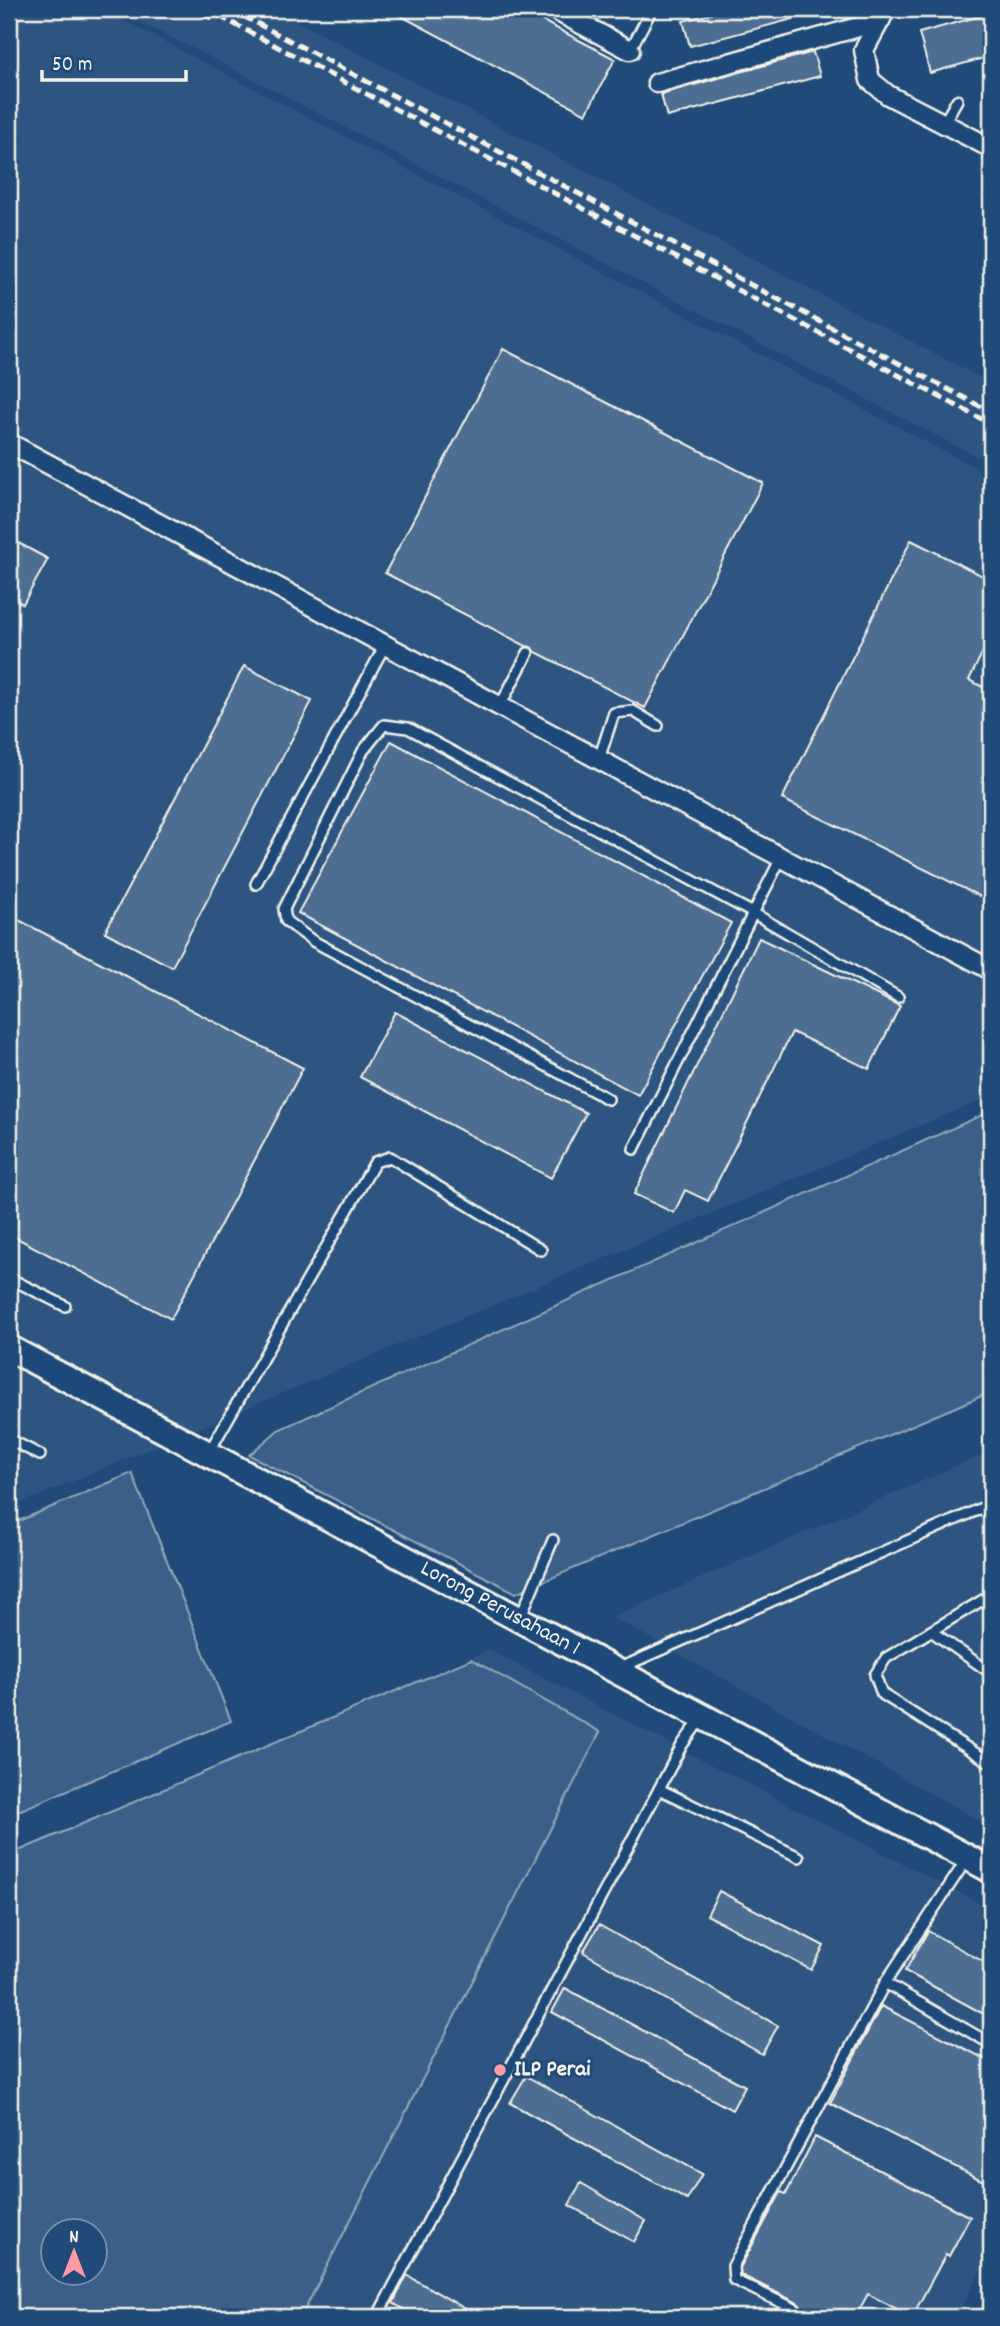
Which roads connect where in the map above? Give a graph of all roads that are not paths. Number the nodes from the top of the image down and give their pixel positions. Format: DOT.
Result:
graph roads {
  1 [pos="553,9"];
  2 [pos="652,9"];
  3 [pos="883,15"];
  4 [pos="630,50"];
  5 [pos="657,83"];
  6 [pos="957,100"];
  7 [pos="944,123"];
  8 [pos="991,148"];
  9 [pos="9,443"];
  10 [pos="384,645"];
  11 [pos="528,653"];
  12 [pos="500,706"];
  13 [pos="658,726"];
  14 [pos="598,759"];
  15 [pos="781,858"];
  16 [pos="256,884"];
  17 [pos="753,913"];
  18 [pos="991,970"];
  19 [pos="898,997"];
  20 [pos="608,1099"];
  21 [pos="634,1149"];
  22 [pos="541,1250"];
  23 [pos="9,1278"];
  24 [pos="65,1306"];
  25 [pos="9,1348"];
  26 [pos="9,1439"];
  27 [pos="208,1454"];
  28 [pos="40,1455"];
  29 [pos="991,1504"];
  30 [pos="553,1540"];
  31 [pos="991,1595"];
  32 [pos="520,1619"];
  33 [pos="931,1631"];
  34 [pos="615,1670"];
  35 [pos="991,1673"];
  36 [pos="702,1716"];
  37 [pos="991,1763"];
  38 [pos="659,1788"];
  39 [pos="799,1857"];
  40 [pos="968,1858"];
  41 [pos="991,1870"];
  42 [pos="885,1983"];
  43 [pos="991,2044"];
  44 [pos="377,2317"];
  45 [pos="792,2317"];
  1 -- 4 [label="street"];
  2 -- 4 [label="lane"];
  3 -- 5 [label="street"];
  3 -- 7 [label="street"];
  6 -- 7 [label="lane"];
  7 -- 8 [label="street"];
  9 -- 10 [label="street"];
  10 -- 12 [label="street"];
  10 -- 16 [label="lane"];
  11 -- 12 [label="lane"];
  12 -- 14 [label="street"];
  13 -- 14 [label="lane"];
  14 -- 15 [label="street"];
  15 -- 17 [label="lane"];
  15 -- 18 [label="street"];
  17 -- 19 [label="lane"];
  17 -- 20 [label="lane"];
  17 -- 21 [label="lane"];
  22 -- 27 [label="lane"];
  23 -- 24 [label="lane"];
  25 -- 27 [label="street, Lorong Perusahaan 1"];
  26 -- 28 [label="lane"];
  27 -- 32 [label="street, Lorong Perusahaan 1"];
  29 -- 34 [label="lane"];
  30 -- 32 [label="lane"];
  31 -- 33 [label="lane"];
  32 -- 34 [label="street, Lorong Perusahaan 1"];
  33 -- 35 [label="lane"];
  33 -- 37 [label="lane"];
  34 -- 36 [label="street, Lorong Perusahaan 1"];
  36 -- 38 [label="lane"];
  36 -- 40 [label="street, Lorong Perusahaan 1"];
  38 -- 39 [label="lane"];
  38 -- 44 [label="lane"];
  40 -- 41 [label="street, Lorong Perusahaan 1"];
  40 -- 42 [label="lane"];
  42 -- 43 [label="lane"];
  42 -- 45 [label="lane"];
}
